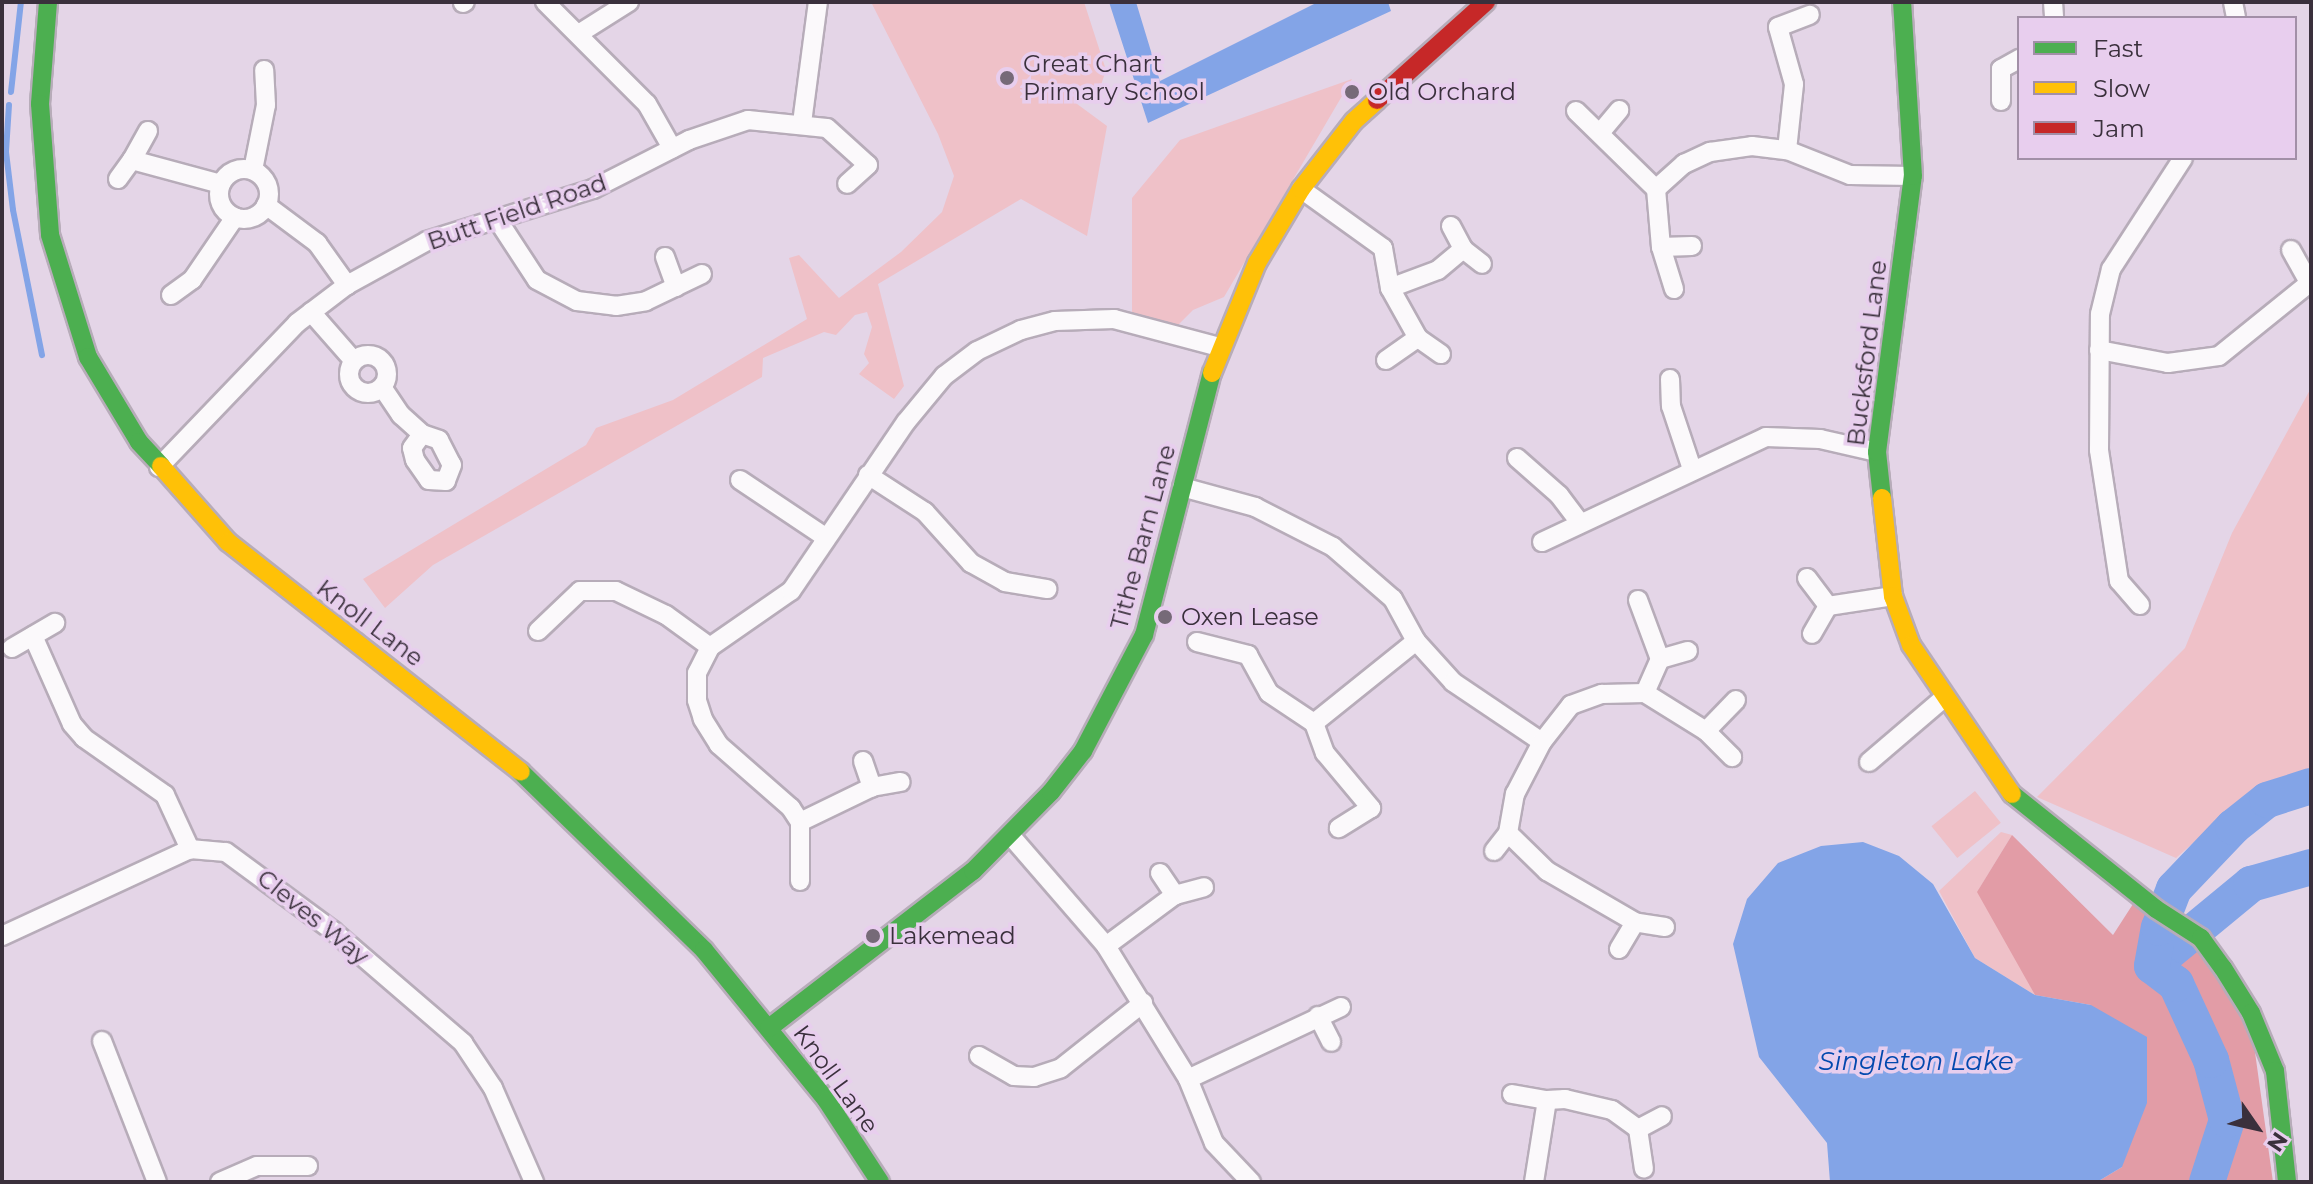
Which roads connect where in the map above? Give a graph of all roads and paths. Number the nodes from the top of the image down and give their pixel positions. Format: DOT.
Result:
graph roads {
  1 [pos="48,2"];
  2 [pos="545,2"];
  3 [pos="629,2"];
  4 [pos="818,2"];
  5 [pos="1486,2"];
  6 [pos="1902,2"];
  7 [pos="1810,15"];
  8 [pos="580,33"];
  9 [pos="2017,60"];
  10 [pos="264,70"];
  11 [pos="2001,101"];
  12 [pos="1619,110"];
  13 [pos="1576,111"];
  14 [pos="802,123"];
  15 [pos="148,131"];
  16 [pos="1600,133"];
  17 [pos="672,148"];
  18 [pos="1787,150"];
  19 [pos="132,160"];
  20 [pos="2182,160"];
  21 [pos="253,170"];
  22 [pos="1913,176"];
  23 [pos="118,179"];
  24 [pos="221,184"];
  25 [pos="847,184"];
  26 [pos="1301,189"];
  27 [pos="1656,189"];
  28 [pos="266,205"];
  29 [pos="235,217"];
  30 [pos="499,222"];
  31 [pos="1451,226"];
  32 [pos="1692,246"];
  33 [pos="1661,247"];
  34 [pos="1463,249"];
  35 [pos="2291,250"];
  36 [pos="665,257"];
  37 [pos="1482,264"];
  38 [pos="702,274"];
  39 [pos="347,285"];
  40 [pos="2309,286"];
  41 [pos="676,287"];
  42 [pos="1390,288"];
  43 [pos="1674,289"];
  44 [pos="171,295"];
  45 [pos="311,312"];
  46 [pos="1418,338"];
  47 [pos="1219,347"];
  48 [pos="2099,350"];
  49 [pos="1441,354"];
  50 [pos="1386,360"];
  51 [pos="354,361"];
  52 [pos="1670,379"];
  53 [pos="382,387"];
  54 [pos="422,434"];
  55 [pos="1877,452"];
  56 [pos="1517,458"];
  57 [pos="159,467"];
  58 [pos="1692,469"];
  59 [pos="868,475"];
  60 [pos="740,480"];
  61 [pos="1182,487"];
  62 [pos="1580,523"];
  63 [pos="825,537"];
  64 [pos="1542,542"];
  65 [pos="1807,578"];
  66 [pos="1047,589"];
  67 [pos="1893,596"];
  68 [pos="1638,600"];
  69 [pos="2140,605"];
  70 [pos="1828,606"];
  71 [pos="55,623"];
  72 [pos="538,631"];
  73 [pos="1812,634"];
  74 [pos="33,636"];
  75 [pos="1416,641"];
  76 [pos="1197,642"];
  77 [pos="710,647"];
  78 [pos="12,648"];
  79 [pos="1688,651"];
  80 [pos="1660,659"];
  81 [pos="1645,693"];
  82 [pos="1945,697"];
  83 [pos="1736,700"];
  84 [pos="1314,723"];
  85 [pos="1706,731"];
  86 [pos="1542,742"];
  87 [pos="1732,757"];
  88 [pos="863,761"];
  89 [pos="1869,762"];
  90 [pos="901,782"];
  91 [pos="872,787"];
  92 [pos="800,822"];
  93 [pos="1339,828"];
  94 [pos="1508,833"];
  95 [pos="1010,835"];
  96 [pos="190,849"];
  97 [pos="1494,851"];
  98 [pos="1160,873"];
  99 [pos="800,881"];
  100 [pos="1204,887"];
  101 [pos="1175,895"];
  102 [pos="1635,922"];
  103 [pos="1665,927"];
  104 [pos="2,936"];
  105 [pos="1106,946"];
  106 [pos="1619,949"];
  107 [pos="1143,1003"];
  108 [pos="1341,1007"];
  109 [pos="1318,1016"];
  110 [pos="769,1028"];
  111 [pos="102,1041"];
  112 [pos="1331,1042"];
  113 [pos="979,1056"];
  114 [pos="1188,1079"];
  115 [pos="1512,1094"];
  116 [pos="123,1096"];
  117 [pos="1547,1100"];
  118 [pos="105,1103"];
  119 [pos="1662,1116"];
  120 [pos="1638,1129"];
  121 [pos="308,1166"];
  122 [pos="1644,1169"];
  123 [pos="157,1182"];
  124 [pos="220,1182"];
  125 [pos="534,1182"];
  126 [pos="880,1182"];
  127 [pos="1251,1182"];
  128 [pos="1534,1182"];
  129 [pos="2287,1182"];
  1 -- 57 [label="street, Knoll Lane"];
  2 -- 8 [label="street"];
  3 -- 8 [label="street"];
  4 -- 14 [label="street"];
  5 -- 26 [label="street, Tithe Barn Lane"];
  6 -- 22 [label="street, Bucksford Lane"];
  7 -- 18 [label="street"];
  8 -- 17 [label="street"];
  9 -- 11 [label="street"];
  10 -- 21 [label="street"];
  12 -- 16 [label="street"];
  13 -- 16 [label="street"];
  14 -- 17 [label="street, Butt Field Road"];
  14 -- 25 [label="street, Butt Field Road"];
  15 -- 19 [label="street"];
  16 -- 27 [label="street"];
  17 -- 30 [label="street, Butt Field Road"];
  18 -- 22 [label="street"];
  18 -- 27 [label="street"];
  19 -- 23 [label="street"];
  19 -- 24 [label="street"];
  20 -- 48 [label="street"];
  21 -- 24 [label="street"];
  21 -- 28 [label="street"];
  22 -- 55 [label="street, Bucksford Lane"];
  24 -- 29 [label="street"];
  26 -- 42 [label="street"];
  26 -- 47 [label="street, Tithe Barn Lane"];
  27 -- 33 [label="street"];
  28 -- 29 [label="street"];
  28 -- 39 [label="street"];
  29 -- 44 [label="street"];
  30 -- 39 [label="street, Butt Field Road"];
  30 -- 41 [label="street"];
  31 -- 34 [label="street"];
  32 -- 33 [label="street"];
  33 -- 43 [label="street"];
  34 -- 37 [label="street"];
  34 -- 42 [label="street"];
  35 -- 40 [label="street"];
  36 -- 41 [label="street"];
  38 -- 41 [label="street"];
  39 -- 45 [label="street, Butt Field Road"];
  40 -- 48 [label="street"];
  42 -- 46 [label="street"];
  45 -- 51 [label="street"];
  45 -- 57 [label="street, Butt Field Road"];
  46 -- 49 [label="street"];
  46 -- 50 [label="street"];
  47 -- 59 [label="street"];
  47 -- 61 [label="street, Tithe Barn Lane"];
  48 -- 69 [label="street"];
  51 -- 53 [label="street"];
  51 -- 53 [label="street"];
  52 -- 58 [label="street"];
  53 -- 54 [label="street"];
  55 -- 58 [label="street"];
  55 -- 67 [label="street, Bucksford Lane"];
  56 -- 62 [label="street"];
  57 -- 110 [label="street, Knoll Lane"];
  58 -- 62 [label="street"];
  59 -- 63 [label="street"];
  59 -- 66 [label="street"];
  60 -- 63 [label="street"];
  61 -- 75 [label="street"];
  61 -- 95 [label="street, Tithe Barn Lane"];
  62 -- 64 [label="street"];
  63 -- 77 [label="street"];
  65 -- 70 [label="street"];
  67 -- 70 [label="street"];
  67 -- 82 [label="street, Bucksford Lane"];
  68 -- 80 [label="street"];
  70 -- 73 [label="street"];
  71 -- 74 [label="street"];
  72 -- 77 [label="street"];
  74 -- 78 [label="street"];
  74 -- 96 [label="street"];
  75 -- 84 [label="street"];
  75 -- 86 [label="street"];
  76 -- 84 [label="street"];
  77 -- 92 [label="street"];
  79 -- 80 [label="street"];
  80 -- 81 [label="street"];
  81 -- 85 [label="street"];
  81 -- 86 [label="street"];
  82 -- 89 [label="street"];
  82 -- 129 [label="street, Bucksford Lane"];
  83 -- 85 [label="street"];
  84 -- 93 [label="street"];
  85 -- 87 [label="street"];
  86 -- 94 [label="street"];
  88 -- 91 [label="street"];
  90 -- 91 [label="street"];
  91 -- 92 [label="street"];
  92 -- 99 [label="street"];
  94 -- 97 [label="street"];
  94 -- 102 [label="street"];
  95 -- 105 [label="street"];
  95 -- 110 [label="street, Tithe Barn Lane"];
  96 -- 104 [label="street"];
  96 -- 125 [label="street, Cleves Way"];
  98 -- 101 [label="street"];
  100 -- 101 [label="street"];
  101 -- 105 [label="street"];
  102 -- 103 [label="street"];
  102 -- 106 [label="street"];
  105 -- 107 [label="street"];
  107 -- 113 [label="street"];
  107 -- 114 [label="street"];
  108 -- 109 [label="street"];
  109 -- 112 [label="street"];
  109 -- 114 [label="street"];
  110 -- 126 [label="street, Knoll Lane"];
  111 -- 116 [label="street"];
  114 -- 127 [label="street"];
  115 -- 117 [label="street"];
  116 -- 118 [label="street"];
  116 -- 123 [label="street"];
  117 -- 120 [label="street"];
  117 -- 128 [label="street"];
  119 -- 120 [label="street"];
  120 -- 122 [label="street"];
  121 -- 124 [label="street"];
}
